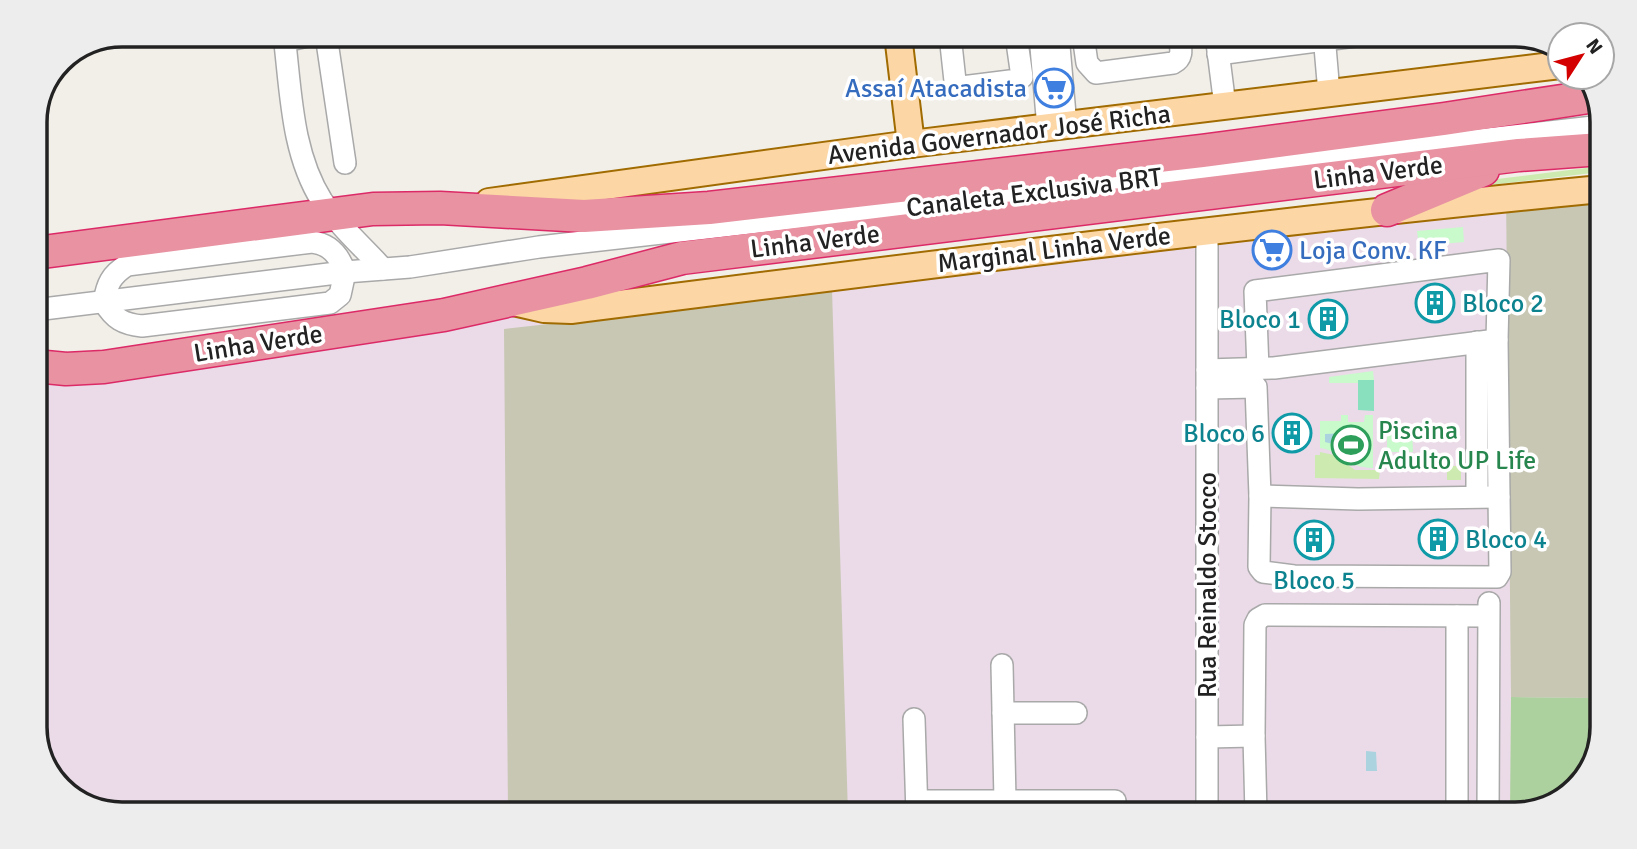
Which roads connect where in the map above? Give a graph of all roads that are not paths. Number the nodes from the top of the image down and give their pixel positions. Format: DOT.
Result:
graph roads {
  1 [pos="286,47"];
  2 [pos="328,47"];
  3 [pos="899,47"];
  4 [pos="952,47"];
  5 [pos="1018,47"];
  6 [pos="1042,47"];
  7 [pos="1058,47"];
  8 [pos="1085,47"];
  9 [pos="1180,47"];
  10 [pos="1217,47"];
  11 [pos="1325,47"];
  12 [pos="1546,67"];
  13 [pos="1329,93"];
  14 [pos="1586,97"];
  15 [pos="1225,106"];
  16 [pos="1057,127"];
  17 [pos="1590,127"];
  18 [pos="911,144"];
  19 [pos="1590,150"];
  20 [pos="1519,155"];
  21 [pos="345,163"];
  22 [pos="1590,190"];
  23 [pos="440,208"];
  24 [pos="1387,210"];
  25 [pos="333,214"];
  26 [pos="1207,231"];
  27 [pos="47,251"];
  28 [pos="383,269"];
  29 [pos="345,272"];
  30 [pos="509,301"];
  31 [pos="104,302"];
  32 [pos="47,309"];
  33 [pos="1487,341"];
  34 [pos="47,367"];
  35 [pos="66,369"];
  36 [pos="1258,369"];
  37 [pos="47,371"];
  38 [pos="1207,379"];
  39 [pos="1260,496"];
  40 [pos="1477,496"];
  41 [pos="1499,497"];
  42 [pos="1457,616"];
  43 [pos="1002,665"];
  44 [pos="1003,713"];
  45 [pos="1076,713"];
  46 [pos="914,719"];
  47 [pos="1254,736"];
  48 [pos="1207,737"];
  49 [pos="1005,800"];
  50 [pos="1115,801"];
  51 [pos="917,802"];
  52 [pos="980,802"];
  53 [pos="1207,802"];
  54 [pos="1256,802"];
  55 [pos="1457,802"];
  56 [pos="1488,802"];
  1 -- 25 [label="street"];
  2 -- 21 [label="street"];
  3 -- 18 [label="main road"];
  4 -- 5 [label="street"];
  6 -- 16 [label="street"];
  7 -- 16 [label="street"];
  8 -- 9 [label="street"];
  10 -- 15 [label="street"];
  11 -- 13 [label="street"];
  12 -- 13 [label="main road, Avenida Governador José Richa"];
  13 -- 15 [label="main road, Avenida Governador José Richa"];
  14 -- 23 [label="highway, Linha Verde"];
  15 -- 16 [label="main road, Avenida Governador José Richa"];
  16 -- 18 [label="main road, Avenida Governador José Richa"];
  17 -- 28 [label="street, Canaleta Exclusiva BRT"];
  18 -- 23 [label="main road, Avenida Governador José Richa"];
  19 -- 20 [label="highway, Linha Verde"];
  20 -- 24 [label="highway"];
  20 -- 30 [label="highway, Linha Verde"];
  22 -- 24 [label="main road, Marginal Linha Verde"];
  23 -- 25 [label="highway, Linha Verde"];
  24 -- 26 [label="main road, Marginal Linha Verde"];
  25 -- 27 [label="highway, Linha Verde"];
  25 -- 28 [label="street"];
  26 -- 30 [label="main road, Marginal Linha Verde"];
  26 -- 38 [label="street, Rua Reinaldo Stocco"];
  28 -- 29 [label="street, Canaleta Exclusiva BRT"];
  29 -- 31 [label="street, Canaleta Exclusiva BRT"];
  29 -- 31 [label="street"];
  29 -- 31 [label="street"];
  30 -- 35 [label="highway, Linha Verde"];
  31 -- 32 [label="street, Canaleta Exclusiva BRT"];
  33 -- 36 [label="street"];
  33 -- 36 [label="street"];
  33 -- 40 [label="street"];
  33 -- 41 [label="street"];
  34 -- 35 [label="highway, Linha Verde"];
  35 -- 37 [label="main road"];
  36 -- 38 [label="street"];
  38 -- 39 [label="street"];
  38 -- 48 [label="street, Rua Reinaldo Stocco"];
  39 -- 40 [label="street"];
  39 -- 41 [label="street"];
  40 -- 41 [label="street"];
  42 -- 47 [label="street"];
  42 -- 55 [label="street"];
  42 -- 56 [label="street"];
  43 -- 44 [label="street"];
  44 -- 45 [label="street"];
  44 -- 49 [label="street"];
  46 -- 51 [label="street"];
  47 -- 48 [label="street"];
  47 -- 54 [label="street"];
  48 -- 53 [label="street, Rua Reinaldo Stocco"];
  49 -- 50 [label="street"];
  49 -- 52 [label="street"];
}
